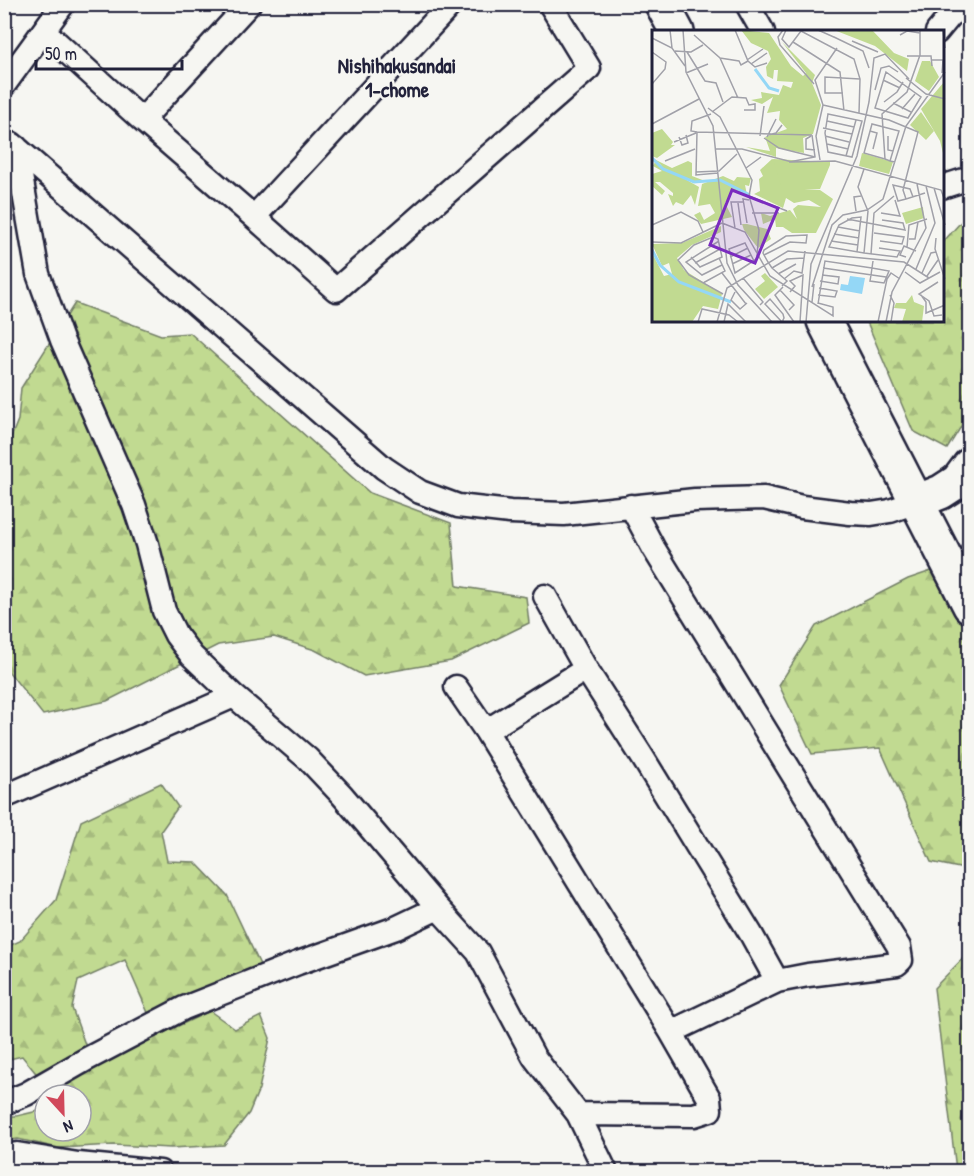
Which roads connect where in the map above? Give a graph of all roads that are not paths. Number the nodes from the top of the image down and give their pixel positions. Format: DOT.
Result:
graph roads {
  1 [pos="63,4"];
  2 [pos="249,4"];
  3 [pos="451,4"];
  4 [pos="550,4"];
  5 [pos="662,4"];
  6 [pos="960,4"];
  7 [pos="749,5"];
  8 [pos="676,30"];
  9 [pos="762,30"];
  10 [pos="939,30"];
  11 [pos="44,31"];
  12 [pos="4,85"];
  13 [pos="142,120"];
  14 [pos="10,142"];
  15 [pos="969,178"];
  16 [pos="944,186"];
  17 [pos="254,217"];
  18 [pos="825,322"];
  19 [pos="969,465"];
  20 [pos="916,502"];
  21 [pos="631,506"];
  22 [pos="545,596"];
  23 [pos="969,606"];
  24 [pos="586,669"];
  25 [pos="456,687"];
  26 [pos="234,696"];
  27 [pos="486,732"];
  28 [pos="4,797"];
  29 [pos="438,908"];
  30 [pos="777,981"];
  31 [pos="671,1032"];
  32 [pos="4,1103"];
  33 [pos="578,1114"];
  34 [pos="4,1156"];
  35 [pos="160,1172"];
  36 [pos="606,1172"];
  1 -- 11 [label="street"];
  2 -- 13 [label="street"];
  3 -- 17 [label="street"];
  4 -- 17 [label="street"];
  5 -- 8 [label="street"];
  6 -- 10 [label="street"];
  7 -- 9 [label="street"];
  11 -- 12 [label="street"];
  11 -- 13 [label="street"];
  13 -- 17 [label="street"];
  14 -- 21 [label="street"];
  14 -- 26 [label="street"];
  15 -- 16 [label="street"];
  18 -- 20 [label="street"];
  19 -- 20 [label="street"];
  20 -- 21 [label="street"];
  20 -- 23 [label="street"];
  21 -- 30 [label="street"];
  22 -- 24 [label="street"];
  24 -- 27 [label="street"];
  24 -- 30 [label="street"];
  25 -- 27 [label="street"];
  26 -- 28 [label="street"];
  26 -- 29 [label="street"];
  27 -- 31 [label="street"];
  29 -- 32 [label="street"];
  29 -- 33 [label="street"];
  30 -- 31 [label="street"];
  31 -- 33 [label="street"];
  33 -- 36 [label="street"];
  34 -- 35 [label="street"];
}
